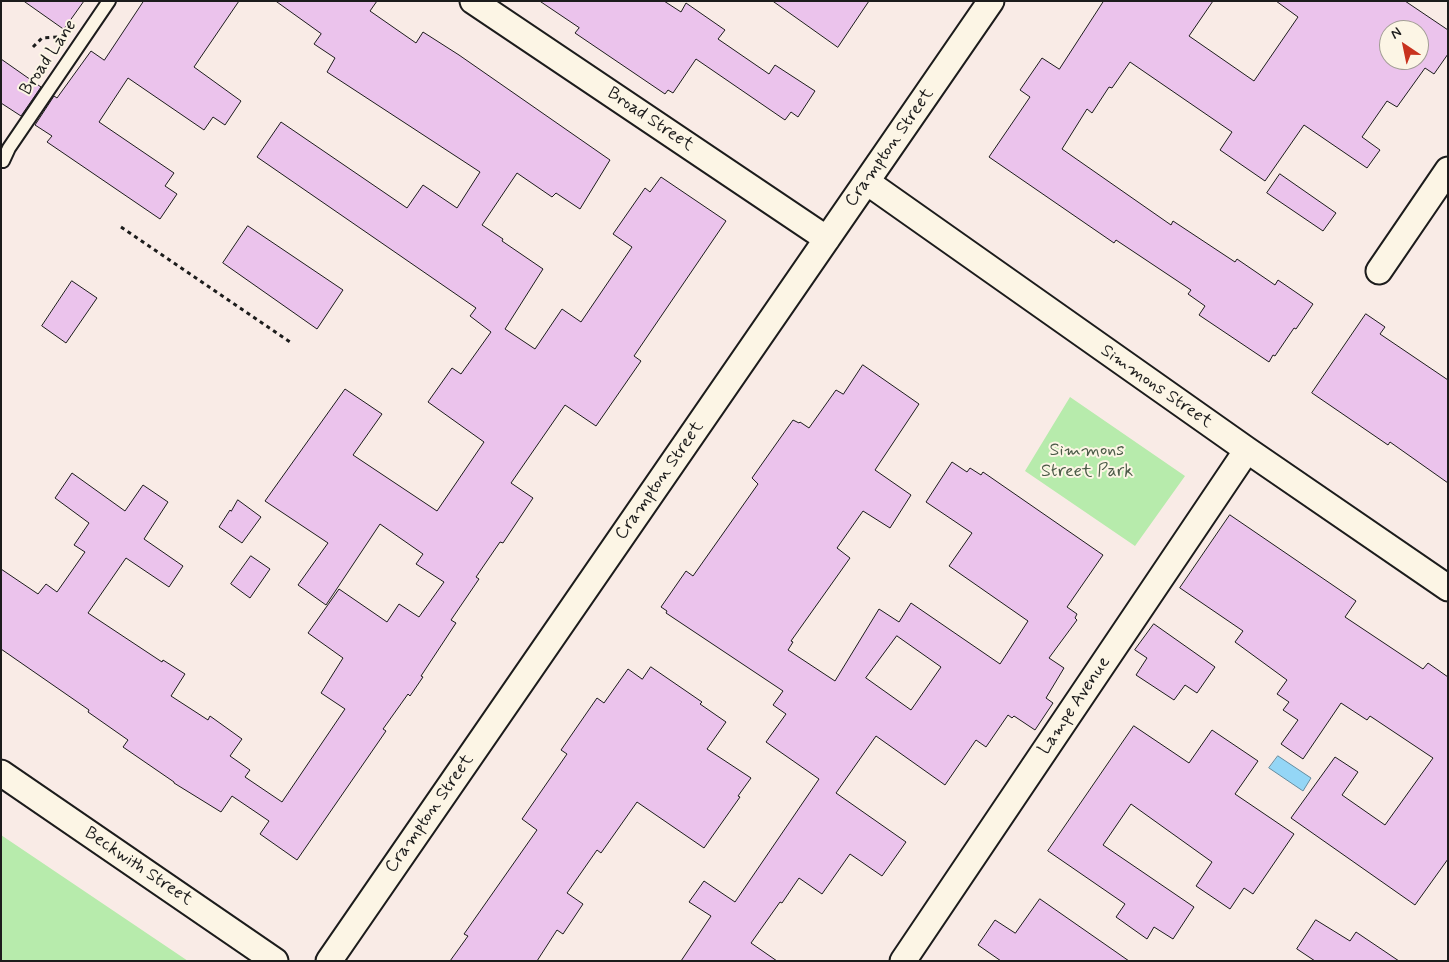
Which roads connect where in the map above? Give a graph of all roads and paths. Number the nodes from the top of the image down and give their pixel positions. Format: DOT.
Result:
graph roads {
  1 [pos="109,1"];
  2 [pos="473,1"];
  3 [pos="991,1"];
  4 [pos="3,161"];
  5 [pos="1448,170"];
  6 [pos="867,182"];
  7 [pos="121,227"];
  8 [pos="827,239"];
  9 [pos="1379,271"];
  10 [pos="290,342"];
  11 [pos="1247,450"];
  12 [pos="1448,588"];
  13 [pos="1,773"];
  14 [pos="275,961"];
  15 [pos="328,961"];
  16 [pos="903,961"];
  1 -- 4 [label="lane, Broad Lane"];
  2 -- 8 [label="street, Broad Street"];
  3 -- 6 [label="street, Crampton Street"];
  5 -- 9 [label="street"];
  6 -- 8 [label="street, Crampton Street"];
  6 -- 11 [label="street, Simmons Street"];
  7 -- 10 [label="path"];
  8 -- 15 [label="street, Crampton Street"];
  11 -- 12 [label="street, Simmons Street"];
  11 -- 16 [label="street, Lampe Avenue"];
  13 -- 14 [label="street, Beckwith Street"];
}
